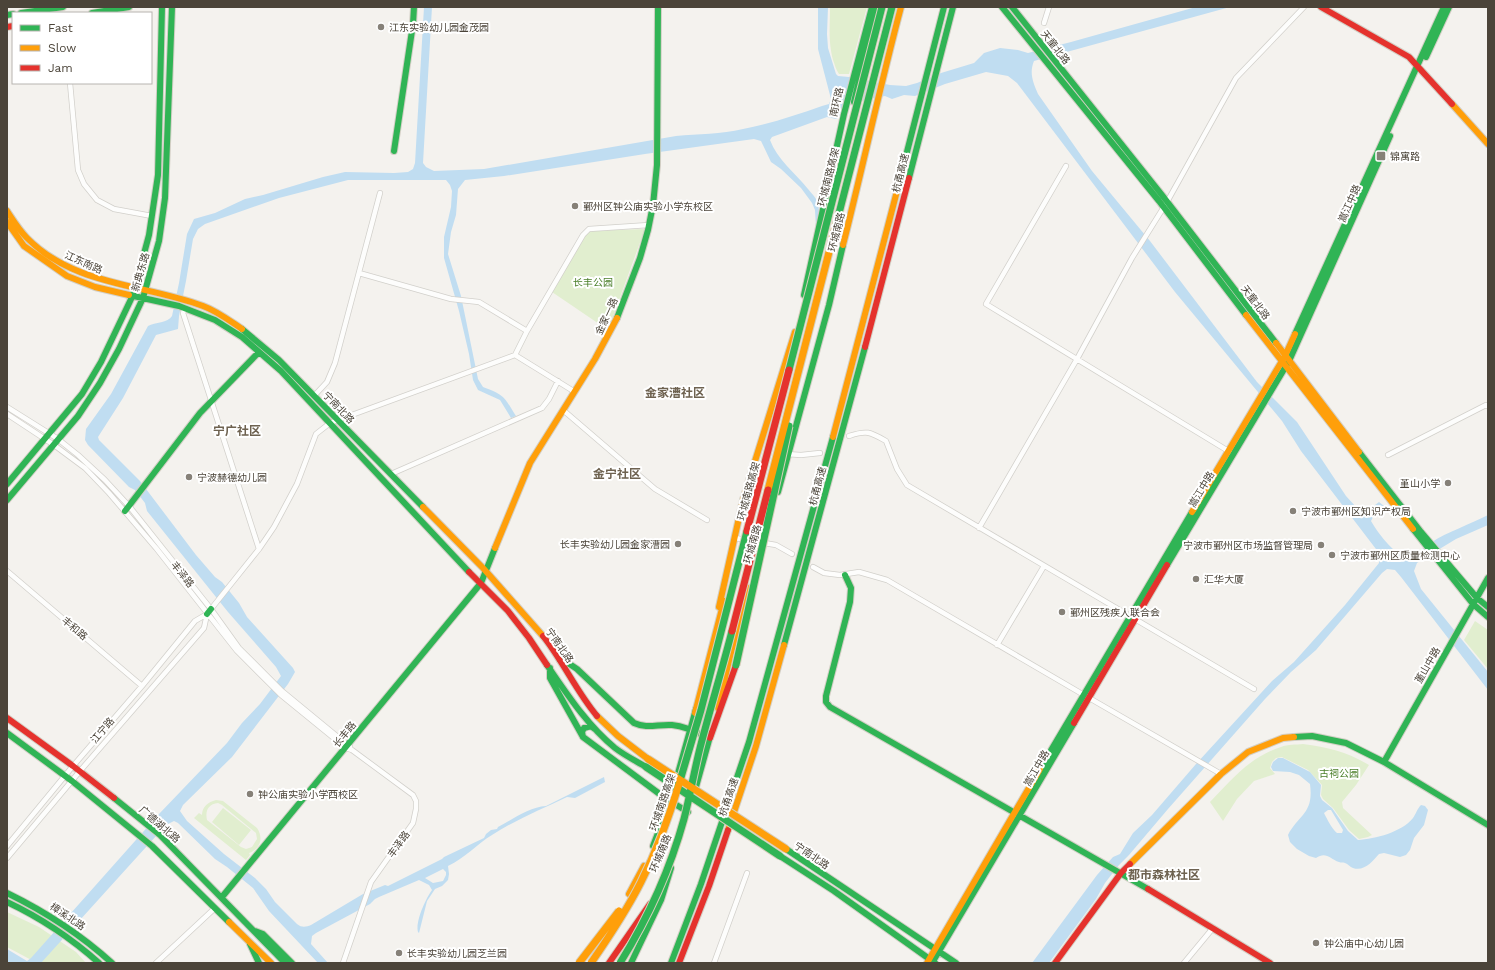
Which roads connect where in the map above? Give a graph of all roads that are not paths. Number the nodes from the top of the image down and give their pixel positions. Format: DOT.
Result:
graph roads {
  1 [pos="63,7"];
  2 [pos="129,7"];
  3 [pos="162,7"];
  4 [pos="172,7"];
  5 [pos="414,7"];
  6 [pos="658,7"];
  7 [pos="872,7"];
  8 [pos="876,7"];
  9 [pos="882,7"];
  10 [pos="892,7"];
  11 [pos="901,7"];
  12 [pos="944,7"];
  13 [pos="953,7"];
  14 [pos="1002,7"];
  15 [pos="1012,7"];
  16 [pos="1049,7"];
  17 [pos="1304,7"];
  18 [pos="1321,7"];
  19 [pos="1444,7"];
  20 [pos="1449,7"];
  21 [pos="28,12"];
  22 [pos="98,12"];
  23 [pos="1044,23"];
  24 [pos="1419,67"];
  25 [pos="70,84"];
  26 [pos="1488,144"];
  27 [pos="836,150"];
  28 [pos="394,151"];
  29 [pos="1123,152"];
  30 [pos="1066,166"];
  31 [pos="380,193"];
  32 [pos="1163,203"];
  33 [pos="7,211"];
  34 [pos="830,211"];
  35 [pos="152,216"];
  36 [pos="7,222"];
  37 [pos="649,225"];
  38 [pos="359,273"];
  39 [pos="134,292"];
  40 [pos="144,294"];
  41 [pos="182,304"];
  42 [pos="527,331"];
  43 [pos="259,352"];
  44 [pos="515,355"];
  45 [pos="1077,359"];
  46 [pos="1285,362"];
  47 [pos="798,372"];
  48 [pos="788,376"];
  49 [pos="558,381"];
  50 [pos="575,392"];
  51 [pos="314,396"];
  52 [pos="211,401"];
  53 [pos="1488,406"];
  54 [pos="7,407"];
  55 [pos="563,410"];
  56 [pos="7,414"];
  57 [pos="338,420"];
  58 [pos="330,423"];
  59 [pos="47,436"];
  60 [pos="849,436"];
  61 [pos="56,442"];
  62 [pos="760,446"];
  63 [pos="820,453"];
  64 [pos="1230,453"];
  65 [pos="789,455"];
  66 [pos="1388,455"];
  67 [pos="391,474"];
  68 [pos="7,484"];
  69 [pos="7,500"];
  70 [pos="127,508"];
  71 [pos="708,520"];
  72 [pos="979,528"];
  73 [pos="735,538"];
  74 [pos="762,543"];
  75 [pos="259,549"];
  76 [pos="792,554"];
  77 [pos="1438,556"];
  78 [pos="1044,566"];
  79 [pos="813,567"];
  80 [pos="7,571"];
  81 [pos="486,571"];
  82 [pos="845,575"];
  83 [pos="1488,578"];
  84 [pos="481,583"];
  85 [pos="1475,601"];
  86 [pos="1488,607"];
  87 [pos="210,610"];
  88 [pos="1133,617"];
  89 [pos="1488,617"];
  90 [pos="997,645"];
  91 [pos="560,660"];
  92 [pos="550,668"];
  93 [pos="579,671"];
  94 [pos="570,678"];
  95 [pos="142,686"];
  96 [pos="1254,689"];
  97 [pos="282,693"];
  98 [pos="1086,697"];
  99 [pos="695,713"];
  100 [pos="7,718"];
  101 [pos="596,729"];
  102 [pos="690,730"];
  103 [pos="7,733"];
  104 [pos="583,737"];
  105 [pos="710,738"];
  106 [pos="349,747"];
  107 [pos="1384,762"];
  108 [pos="73,766"];
  109 [pos="80,771"];
  110 [pos="1221,774"];
  111 [pos="65,776"];
  112 [pos="72,781"];
  113 [pos="670,802"];
  114 [pos="688,812"];
  115 [pos="1017,815"];
  116 [pos="1488,825"];
  117 [pos="680,832"];
  118 [pos="7,846"];
  119 [pos="7,858"];
  120 [pos="747,873"];
  121 [pos="1121,873"];
  122 [pos="641,882"];
  123 [pos="7,893"];
  124 [pos="222,897"];
  125 [pos="7,902"];
  126 [pos="215,908"];
  127 [pos="1213,928"];
  128 [pos="251,929"];
  129 [pos="648,930"];
  130 [pos="249,940"];
  131 [pos="937,950"];
  132 [pos="931,962"];
  133 [pos="99,963"];
  134 [pos="112,963"];
  135 [pos="156,963"];
  136 [pos="259,963"];
  137 [pos="271,963"];
  138 [pos="285,963"];
  139 [pos="292,963"];
  140 [pos="343,963"];
  141 [pos="579,963"];
  142 [pos="590,963"];
  143 [pos="609,963"];
  144 [pos="620,963"];
  145 [pos="632,963"];
  146 [pos="635,963"];
  147 [pos="671,963"];
  148 [pos="679,963"];
  149 [pos="714,963"];
  150 [pos="956,963"];
  151 [pos="1054,963"];
  152 [pos="1184,963"];
  153 [pos="1270,963"];
  1 -- 21 [label="main road"];
  2 -- 22 [label="main road"];
  3 -- 35 [label="main road, 新典东路"];
  4 -- 40 [label="main road, 新典东路"];
  5 -- 28 [label="main road"];
  6 -- 37 [label="main road, 金家一路"];
  7 -- 27 [label="main road, 南环路"];
  8 -- 34 [label="main road, bridge"];
  9 -- 34 [label="main road, 环城南路高架, bridge"];
  10 -- 47 [label="main road, 环城南路高架, bridge"];
  11 -- 65 [label="main road, 环城南路"];
  12 -- 147 [label="main road, 杭甬高速"];
  13 -- 148 [label="main road, 杭甬高速"];
  14 -- 29 [label="main road, 天童北路"];
  15 -- 29 [label="main road, 天童北路"];
  16 -- 23 [label="street"];
  17 -- 32 [label="street"];
  18 -- 24 [label="main road"];
  19 -- 24 [label="main road, 嵩江中路"];
  20 -- 24 [label="main road, 嵩江中路"];
  24 -- 26 [label="main road"];
  24 -- 46 [label="main road, 嵩江中路"];
  25 -- 35 [label="street"];
  27 -- 62 [label="main road, 环城南路"];
  29 -- 32 [label="main road, 天童北路"];
  30 -- 45 [label="street"];
  31 -- 38 [label="street"];
  32 -- 45 [label="street"];
  32 -- 46 [label="main road, 天童北路"];
  33 -- 39 [label="main road, 江东南路"];
  34 -- 48 [label="main road, 环城南路高架, bridge"];
  35 -- 39 [label="main road, 新典东路"];
  36 -- 39 [label="main road, 江东南路"];
  37 -- 42 [label="street"];
  37 -- 50 [label="main road, 金家一路"];
  38 -- 42 [label="street"];
  38 -- 51 [label="street"];
  39 -- 40 [label="main road, 江东南路"];
  39 -- 59 [label="main road, 新典东路"];
  40 -- 41 [label="main road, 江东南路"];
  40 -- 61 [label="main road, 新典东路"];
  41 -- 43 [label="main road, 宁南北路"];
  41 -- 51 [label="main road, 宁南北路"];
  41 -- 52 [label="street"];
  42 -- 44 [label="street"];
  43 -- 52 [label="main road"];
  43 -- 58 [label="main road, 宁南北路"];
  44 -- 49 [label="street"];
  44 -- 57 [label="street"];
  45 -- 64 [label="street"];
  45 -- 72 [label="street"];
  46 -- 64 [label="main road, 嵩江中路"];
  46 -- 64 [label="main road, 嵩江中路"];
  46 -- 77 [label="main road, 天童北路"];
  46 -- 77 [label="main road"];
  47 -- 105 [label="main road, bridge"];
  47 -- 117 [label="main road, 环城南路高架, bridge"];
  48 -- 99 [label="main road, bridge"];
  48 -- 122 [label="main road, 环城南路高架, bridge"];
  49 -- 50 [label="street"];
  49 -- 67 [label="street"];
  50 -- 55 [label="main road, 金家一路"];
  51 -- 57 [label="main road, 宁南北路"];
  52 -- 70 [label="main road"];
  52 -- 75 [label="street"];
  53 -- 66 [label="street"];
  54 -- 59 [label="street, 丰泽路"];
  55 -- 71 [label="street"];
  55 -- 81 [label="main road, 金家一路"];
  56 -- 59 [label="street, 丰泽路"];
  57 -- 58 [label="street"];
  57 -- 67 [label="main road, 宁南北路"];
  58 -- 75 [label="street"];
  58 -- 84 [label="main road, 宁南北路"];
  59 -- 61 [label="street, 丰泽路"];
  59 -- 68 [label="main road, 新典东路"];
  60 -- 72 [label="street"];
  61 -- 69 [label="main road, 新典东路"];
  61 -- 70 [label="street, 丰泽路"];
  62 -- 65 [label="street"];
  62 -- 73 [label="main road, 环城南路"];
  63 -- 65 [label="street"];
  64 -- 88 [label="main road, 嵩江中路"];
  65 -- 74 [label="main road, 环城南路"];
  67 -- 81 [label="main road, 宁南北路"];
  70 -- 87 [label="street, 丰泽路"];
  72 -- 78 [label="street"];
  73 -- 74 [label="street"];
  73 -- 99 [label="main road, 环城南路"];
  74 -- 76 [label="street"];
  74 -- 105 [label="main road, 环城南路"];
  75 -- 87 [label="street"];
  77 -- 85 [label="main road, 天童北路"];
  78 -- 88 [label="street"];
  78 -- 90 [label="street"];
  79 -- 82 [label="street"];
  80 -- 95 [label="street, 丰和路"];
  81 -- 84 [label="main road, 金家一路"];
  81 -- 91 [label="main road, 宁南北路"];
  82 -- 90 [label="street"];
  82 -- 115 [label="main road"];
  83 -- 85 [label="main road, 堇山中路"];
  84 -- 92 [label="main road, 宁南北路"];
  84 -- 106 [label="main road, 长丰路"];
  85 -- 86 [label="main road, 天童北路"];
  85 -- 89 [label="main road"];
  85 -- 107 [label="main road, 堇山中路"];
  87 -- 95 [label="street, 江宁路"];
  87 -- 97 [label="street, 丰泽路"];
  87 -- 97 [label="street, 丰泽路"];
  87 -- 109 [label="street, 江宁路"];
  88 -- 96 [label="street"];
  88 -- 98 [label="main road, 嵩江中路"];
  90 -- 98 [label="street"];
  91 -- 93 [label="main road"];
  91 -- 94 [label="main road, 宁南北路"];
  92 -- 101 [label="main road, 宁南北路"];
  92 -- 104 [label="main road"];
  93 -- 94 [label="main road"];
  93 -- 102 [label="main road"];
  94 -- 131 [label="main road, 宁南北路, bridge"];
  95 -- 108 [label="street, 江宁路"];
  97 -- 106 [label="street, 丰泽路"];
  98 -- 110 [label="street"];
  98 -- 115 [label="main road, 嵩江中路"];
  99 -- 102 [label="main road, 环城南路"];
  100 -- 108 [label="main road, 广德湖北路"];
  101 -- 104 [label="main road"];
  101 -- 132 [label="main road, 宁南北路, bridge"];
  102 -- 105 [label="main road"];
  102 -- 113 [label="main road, 环城南路"];
  103 -- 111 [label="main road"];
  104 -- 113 [label="main road"];
  105 -- 114 [label="main road, 环城南路"];
  106 -- 124 [label="main road, 长丰路"];
  106 -- 140 [label="street, 丰泽路"];
  107 -- 110 [label="main road"];
  107 -- 116 [label="main road"];
  108 -- 109 [label="main road, 广德湖北路"];
  108 -- 111 [label="street, 江宁路"];
  109 -- 112 [label="street, 江宁路"];
  109 -- 124 [label="main road, 广德湖北路"];
  110 -- 121 [label="main road"];
  111 -- 112 [label="main road"];
  111 -- 118 [label="street, 江宁路"];
  112 -- 119 [label="street, 江宁路"];
  112 -- 126 [label="main road"];
  113 -- 114 [label="main road"];
  113 -- 142 [label="main road, 环城南路"];
  114 -- 143 [label="main road, 环城南路"];
  115 -- 121 [label="main road"];
  115 -- 131 [label="main road, 嵩江中路"];
  117 -- 129 [label="main road, bridge"];
  117 -- 144 [label="main road, 环城南路高架, bridge"];
  120 -- 149 [label="street"];
  121 -- 127 [label="main road"];
  121 -- 151 [label="main road"];
  122 -- 141 [label="main road, bridge"];
  122 -- 142 [label="main road, 环城南路高架, bridge"];
  123 -- 134 [label="main road, 樟溪北路"];
  124 -- 128 [label="main road, 广德湖北路"];
  125 -- 133 [label="main road, 樟溪北路"];
  126 -- 130 [label="main road"];
  126 -- 135 [label="street"];
  127 -- 152 [label="street"];
  127 -- 153 [label="main road"];
  128 -- 138 [label="main road, 广德湖北路"];
  128 -- 139 [label="main road"];
  129 -- 145 [label="main road"];
  129 -- 146 [label="main road"];
  130 -- 136 [label="main road"];
  130 -- 137 [label="main road"];
  131 -- 132 [label="main road, 嵩江中路"];
  131 -- 150 [label="main road, 宁南北路"];
}
